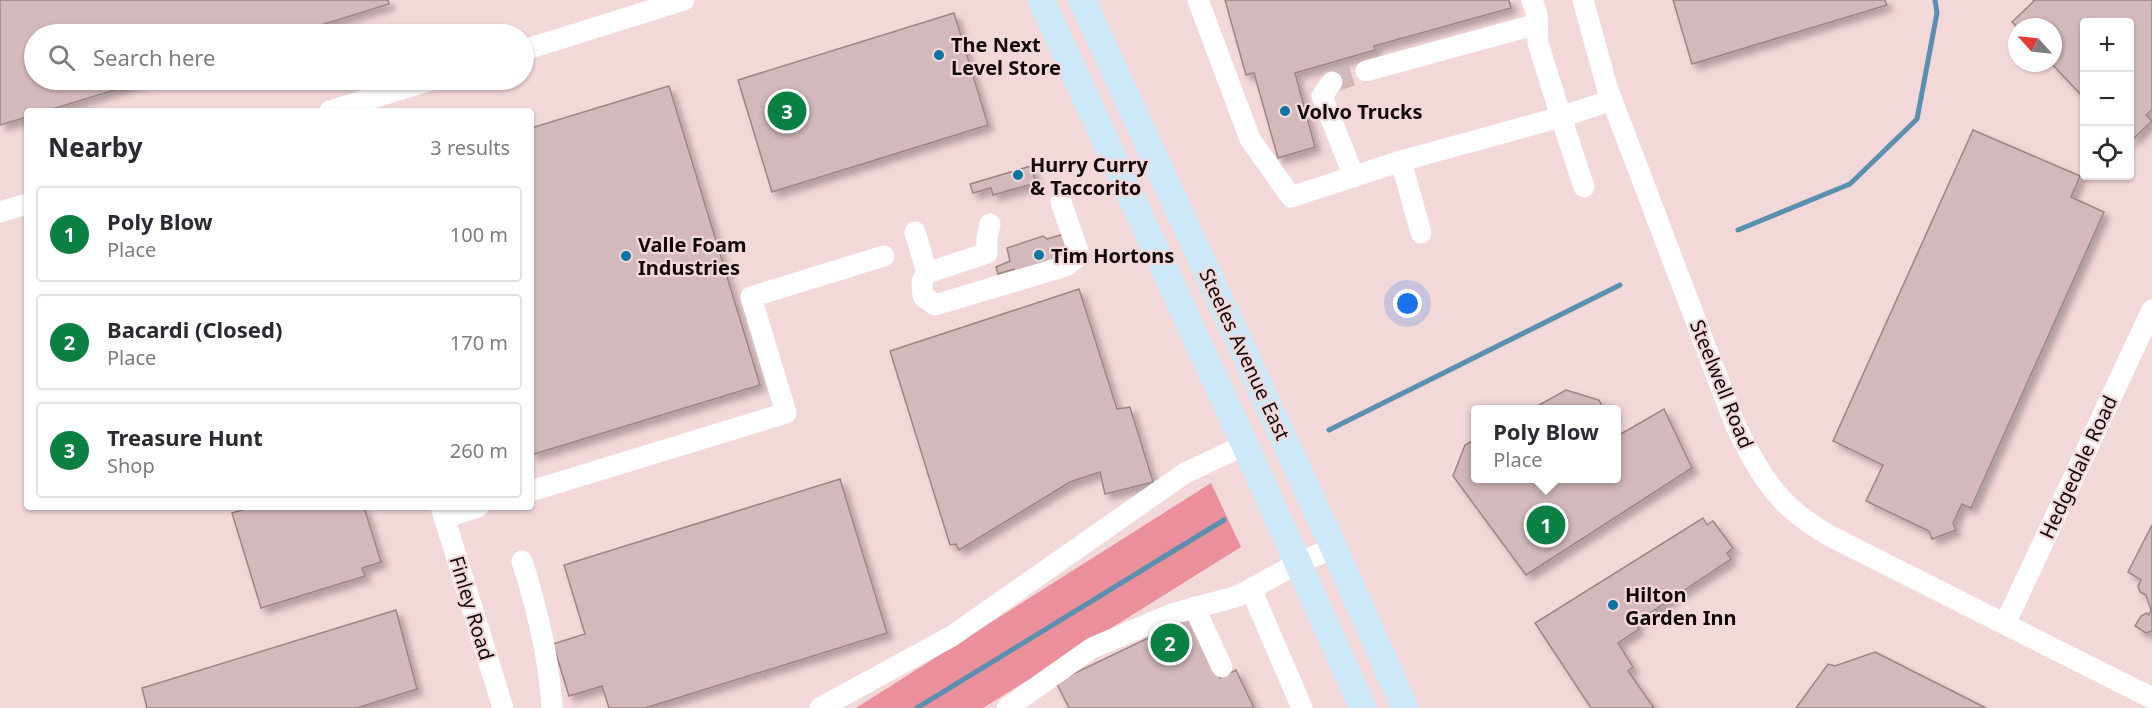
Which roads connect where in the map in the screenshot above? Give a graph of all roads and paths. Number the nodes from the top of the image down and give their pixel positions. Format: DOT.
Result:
graph roads {
  1 [pos="684,0"];
  2 [pos="1041,0"];
  3 [pos="1082,0"];
  4 [pos="1198,0"];
  5 [pos="1532,0"];
  6 [pos="1583,0"];
  7 [pos="1537,24"];
  8 [pos="534,47"];
  9 [pos="1366,71"];
  10 [pos="1332,82"];
  11 [pos="411,90"];
  12 [pos="1612,100"];
  13 [pos="384,103"];
  14 [pos="350,108"];
  15 [pos="1561,117"];
  16 [pos="1401,161"];
  17 [pos="1354,177"];
  18 [pos="1584,188"];
  19 [pos="1061,202"];
  20 [pos="24,205"];
  21 [pos="0,212"];
  22 [pos="990,224"];
  23 [pos="915,232"];
  24 [pos="1421,233"];
  25 [pos="884,256"];
  26 [pos="927,273"];
  27 [pos="2152,310"];
  28 [pos="1245,445"];
  29 [pos="534,490"];
  30 [pos="442,512"];
  31 [pos="1334,548"];
  32 [pos="522,561"];
  33 [pos="1298,563"];
  34 [pos="1251,589"];
  35 [pos="1194,607"];
  36 [pos="2005,624"];
  37 [pos="1222,667"];
  38 [pos="2152,698"];
  39 [pos="503,708"];
  40 [pos="551,708"];
  41 [pos="820,708"];
  42 [pos="1007,708"];
  43 [pos="1302,708"];
  44 [pos="1363,708"];
  45 [pos="1405,708"];
  1 -- 8 [label="street"];
  2 -- 28 [label="main road, Steeles Avenue East"];
  3 -- 31 [label="main road, Steeles Avenue East"];
  4 -- 17 [label="street"];
  5 -- 7 [label="street"];
  6 -- 12 [label="street, Steelwell Road"];
  7 -- 9 [label="street"];
  7 -- 15 [label="street"];
  10 -- 17 [label="street"];
  11 -- 13 [label="street"];
  12 -- 15 [label="street"];
  12 -- 36 [label="street, Steelwell Road"];
  13 -- 14 [label="street"];
  15 -- 16 [label="street"];
  15 -- 18 [label="street"];
  16 -- 17 [label="street"];
  16 -- 24 [label="street"];
  19 -- 26 [label="street"];
  20 -- 21 [label="street"];
  22 -- 26 [label="street"];
  23 -- 26 [label="street"];
  25 -- 29 [label="street"];
  27 -- 36 [label="street, Hedgedale Road"];
  28 -- 33 [label="main road, Steeles Avenue East"];
  28 -- 41 [label="street"];
  30 -- 39 [label="street, Finley Road"];
  31 -- 33 [label="street"];
  31 -- 45 [label="main road, Steeles Avenue East"];
  32 -- 40 [label="street"];
  33 -- 34 [label="street"];
  33 -- 44 [label="main road, Steeles Avenue East"];
  34 -- 35 [label="street"];
  34 -- 43 [label="street"];
  35 -- 37 [label="street"];
  35 -- 42 [label="street"];
  36 -- 38 [label="street, Steelwell Road"];
}
